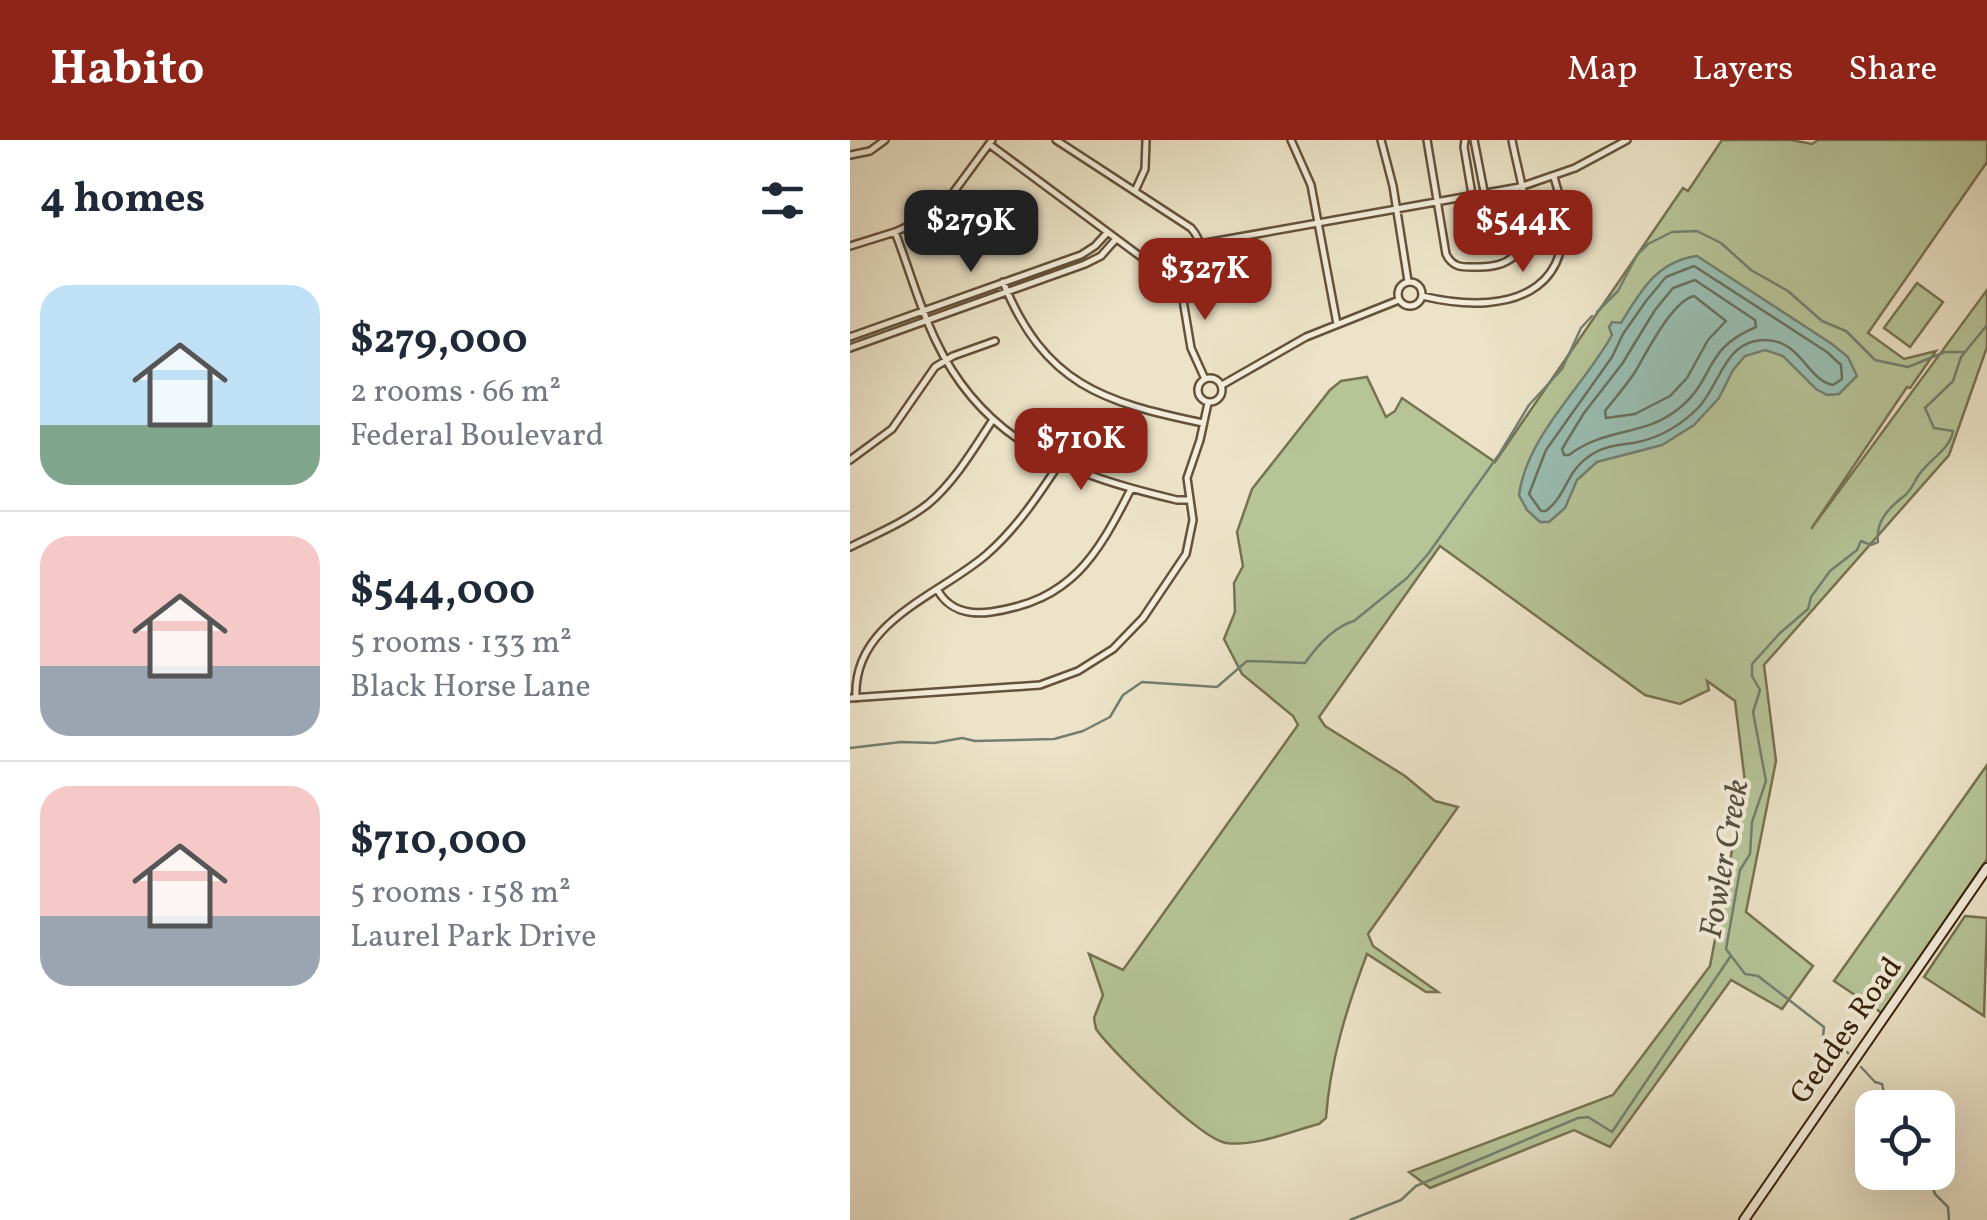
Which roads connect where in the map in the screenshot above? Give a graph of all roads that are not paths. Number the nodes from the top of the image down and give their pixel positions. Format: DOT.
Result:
graph roads {
  1 [pos="885,140"];
  2 [pos="1056,140"];
  3 [pos="1146,140"];
  4 [pos="1291,140"];
  5 [pos="1381,140"];
  6 [pos="1428,140"];
  7 [pos="1465,140"];
  8 [pos="1474,140"];
  9 [pos="1512,140"];
  10 [pos="1626,140"];
  11 [pos="991,142"];
  12 [pos="850,156"];
  13 [pos="1554,176"];
  14 [pos="1520,188"];
  15 [pos="1134,192"];
  16 [pos="1486,195"];
  17 [pos="1472,198"];
  18 [pos="1437,203"];
  19 [pos="1397,210"];
  20 [pos="1318,224"];
  21 [pos="895,232"];
  22 [pos="1108,232"];
  23 [pos="1116,239"];
  24 [pos="1200,244"];
  25 [pos="850,246"];
  26 [pos="1179,275"];
  27 [pos="1003,282"];
  28 [pos="1408,282"];
  29 [pos="1007,292"];
  30 [pos="1422,296"];
  31 [pos="1400,300"];
  32 [pos="924,310"];
  33 [pos="927,320"];
  34 [pos="1336,324"];
  35 [pos="850,337"];
  36 [pos="995,341"];
  37 [pos="850,348"];
  38 [pos="946,360"];
  39 [pos="1205,379"];
  40 [pos="1222,385"];
  41 [pos="1208,402"];
  42 [pos="992,421"];
  43 [pos="1204,423"];
  44 [pos="850,460"];
  45 [pos="1059,464"];
  46 [pos="1131,489"];
  47 [pos="1190,500"];
  48 [pos="850,547"];
  49 [pos="937,589"];
  50 [pos="853,698"];
  51 [pos="1987,868"];
  52 [pos="1744,1220"];
  1 -- 12 [label="street"];
  2 -- 15 [label="street"];
  3 -- 15 [label="street"];
  4 -- 20 [label="street"];
  5 -- 19 [label="street"];
  6 -- 18 [label="street"];
  7 -- 17 [label="street"];
  8 -- 16 [label="street"];
  9 -- 14 [label="street"];
  10 -- 13 [label="street"];
  11 -- 21 [label="street"];
  11 -- 22 [label="street"];
  13 -- 14 [label="street"];
  13 -- 30 [label="street"];
  14 -- 16 [label="street"];
  14 -- 18 [label="street"];
  15 -- 24 [label="street"];
  16 -- 17 [label="street"];
  16 -- 17 [label="street"];
  17 -- 18 [label="street"];
  18 -- 19 [label="street"];
  19 -- 20 [label="street"];
  19 -- 28 [label="street"];
  20 -- 24 [label="street"];
  20 -- 34 [label="street"];
  21 -- 25 [label="street"];
  21 -- 32 [label="street"];
  22 -- 23 [label="street"];
  22 -- 27 [label="street"];
  23 -- 26 [label="street"];
  23 -- 29 [label="street"];
  24 -- 26 [label="street"];
  26 -- 39 [label="street"];
  27 -- 29 [label="street"];
  27 -- 32 [label="street"];
  28 -- 30 [label="street"];
  28 -- 31 [label="street"];
  29 -- 33 [label="street"];
  29 -- 43 [label="street"];
  30 -- 31 [label="street"];
  31 -- 34 [label="street"];
  32 -- 33 [label="street"];
  32 -- 35 [label="street"];
  33 -- 37 [label="street"];
  33 -- 38 [label="street"];
  34 -- 40 [label="street"];
  36 -- 38 [label="street"];
  38 -- 42 [label="street"];
  38 -- 44 [label="street"];
  39 -- 40 [label="street"];
  39 -- 41 [label="street"];
  40 -- 41 [label="street"];
  41 -- 43 [label="street"];
  42 -- 45 [label="street"];
  42 -- 48 [label="street"];
  43 -- 47 [label="street"];
  45 -- 46 [label="street"];
  45 -- 49 [label="street"];
  46 -- 47 [label="street"];
  46 -- 49 [label="street"];
  47 -- 50 [label="street"];
  49 -- 50 [label="street"];
  51 -- 52 [label="main road, Geddes Road"];
}
